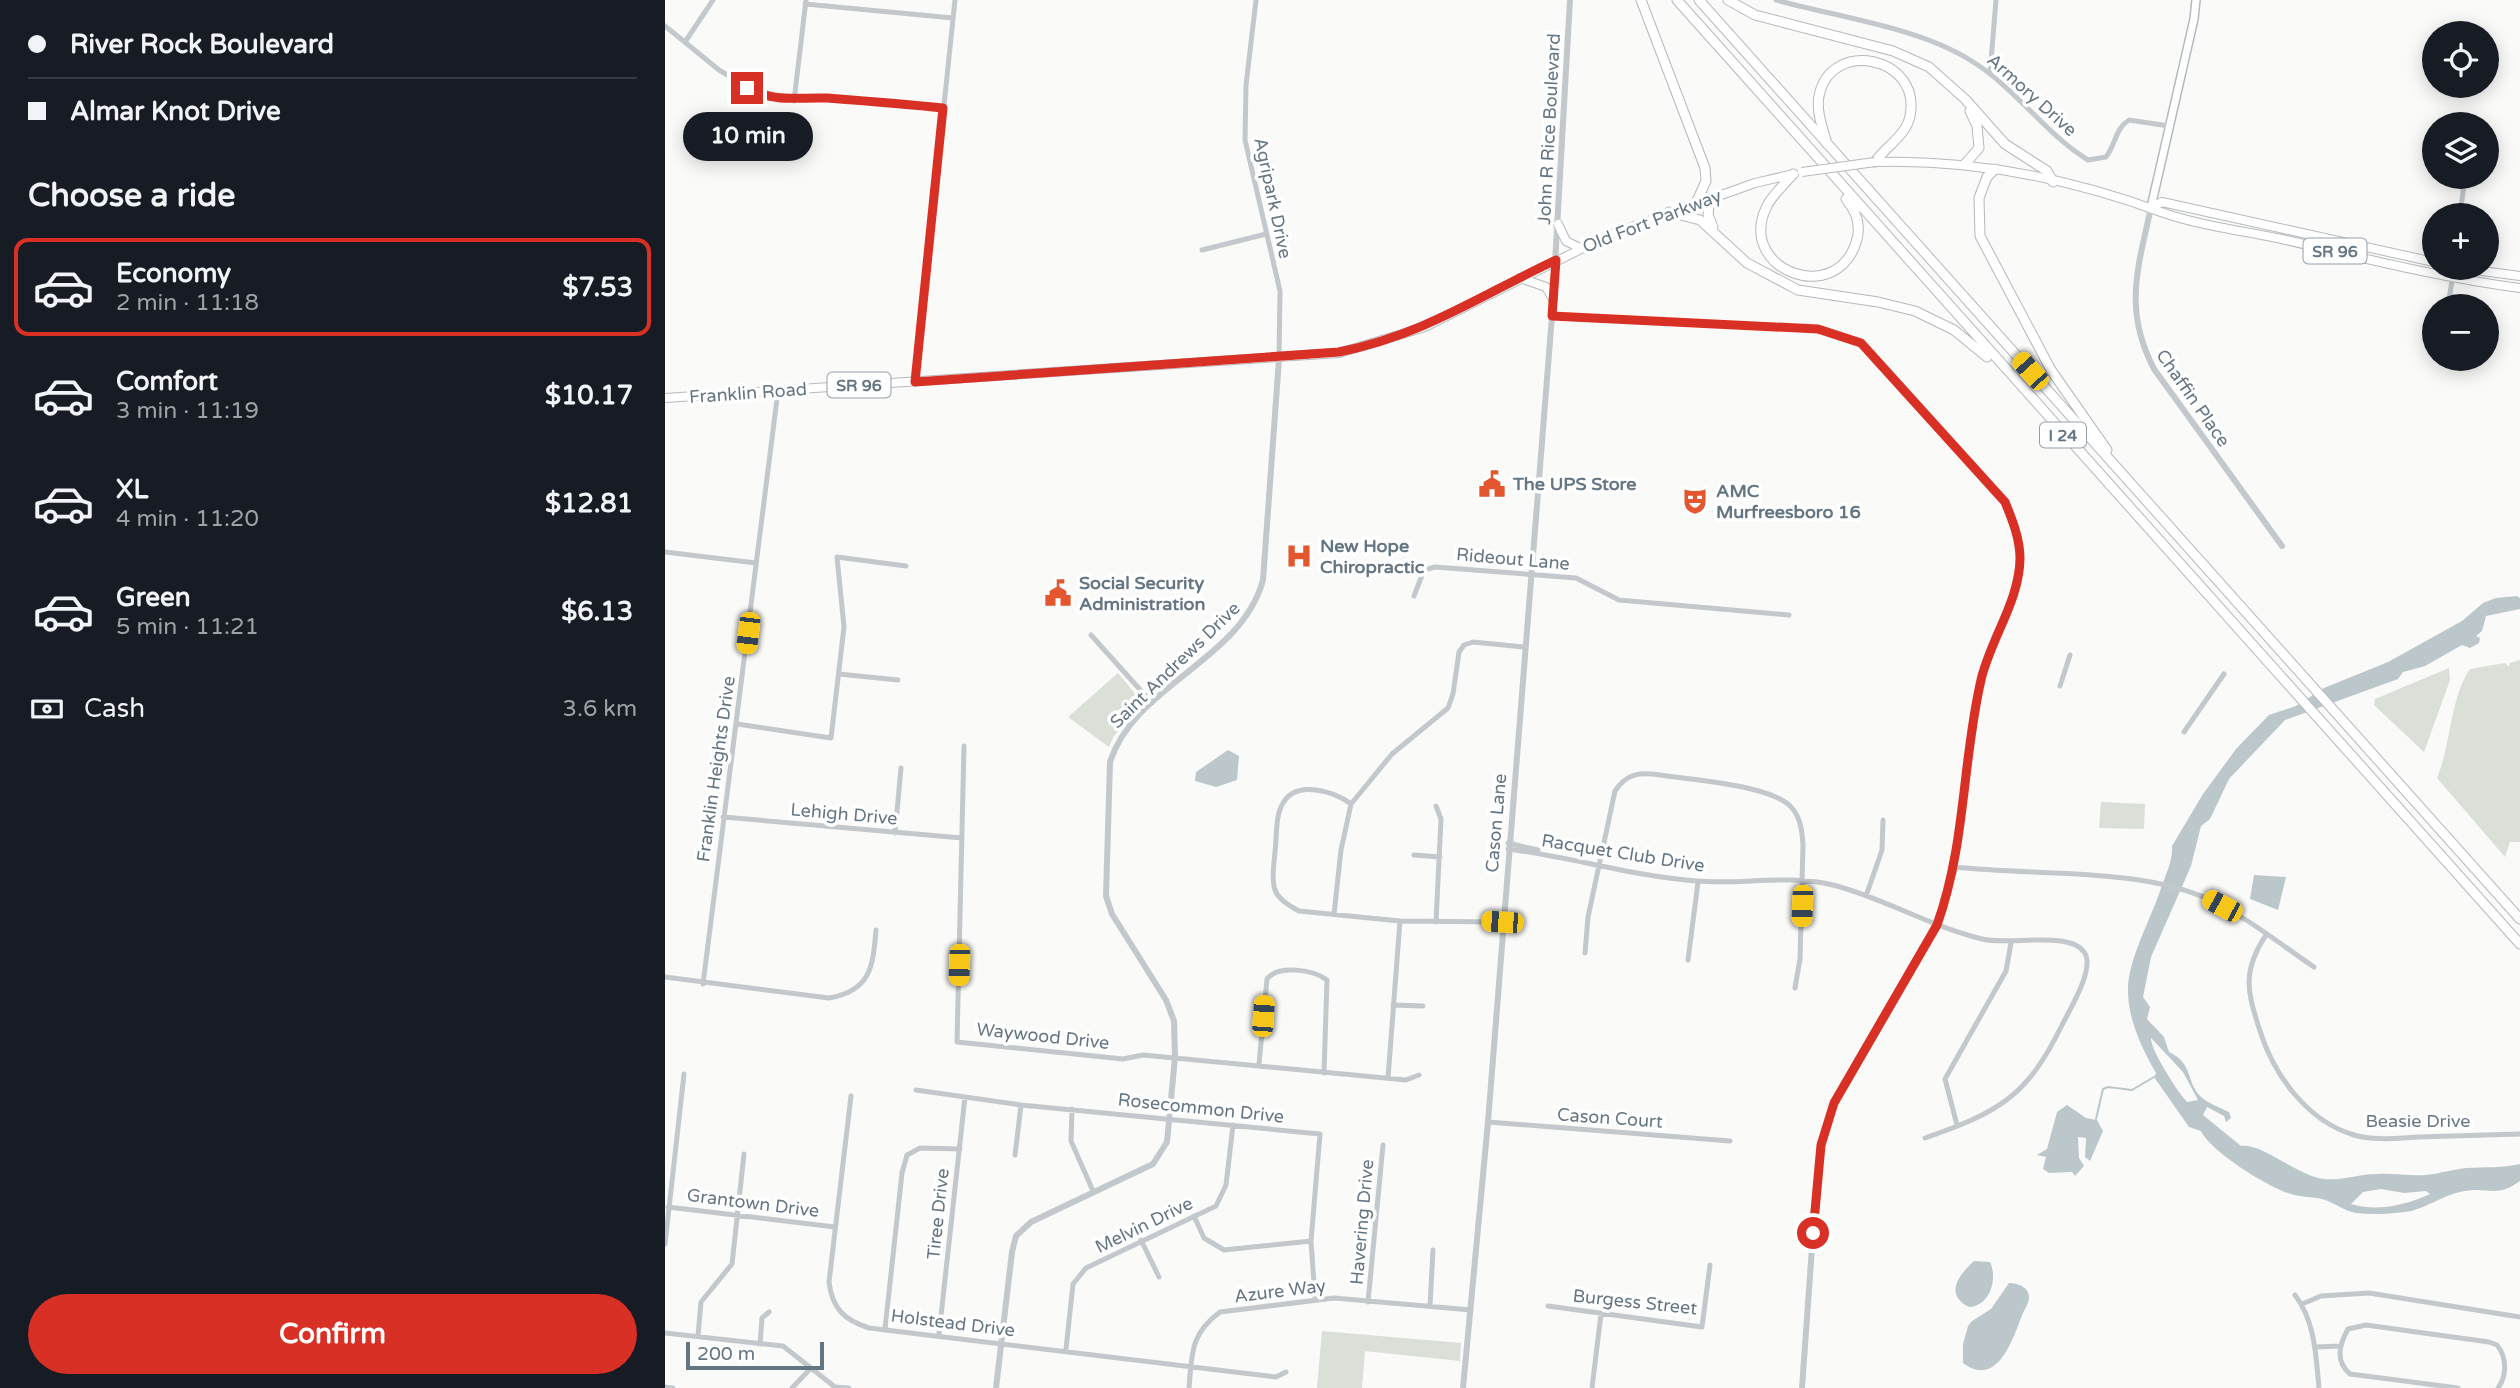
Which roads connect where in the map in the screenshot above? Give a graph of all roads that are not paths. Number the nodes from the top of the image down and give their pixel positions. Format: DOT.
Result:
graph roads {
  1 [pos="713,0"];
  2 [pos="955,0"];
  3 [pos="1256,0"];
  4 [pos="1570,0"];
  5 [pos="1641,0"];
  6 [pos="1677,0"];
  7 [pos="1699,0"];
  8 [pos="1728,0"];
  9 [pos="1776,0"];
  10 [pos="1996,0"];
  11 [pos="2196,0"];
  12 [pos="805,2"];
  13 [pos="953,18"];
  14 [pos="665,26"];
  15 [pos="685,42"];
  16 [pos="1990,73"];
  17 [pos="1950,84"];
  18 [pos="795,100"];
  19 [pos="943,108"];
  20 [pos="2169,125"];
  21 [pos="1827,146"];
  22 [pos="1875,162"];
  23 [pos="1965,164"];
  24 [pos="1996,169"];
  25 [pos="1798,173"];
  26 [pos="1839,182"];
  27 [pos="2053,182"];
  28 [pos="1710,198"];
  29 [pos="1696,203"];
  30 [pos="2151,207"];
  31 [pos="1669,212"];
  32 [pos="1558,224"];
  33 [pos="1266,234"];
  34 [pos="1722,238"];
  35 [pos="1580,248"];
  36 [pos="1202,250"];
  37 [pos="2422,259"];
  38 [pos="1556,260"];
  39 [pos="2422,271"];
  40 [pos="2499,273"];
  41 [pos="2520,276"];
  42 [pos="1520,278"];
  43 [pos="2465,280"];
  44 [pos="2520,289"];
  45 [pos="1553,299"];
  46 [pos="1552,316"];
  47 [pos="1279,359"];
  48 [pos="2009,375"];
  49 [pos="915,382"];
  50 [pos="778,391"];
  51 [pos="665,398"];
  52 [pos="2132,486"];
  53 [pos="2282,546"];
  54 [pos="665,552"];
  55 [pos="756,563"];
  56 [pos="906,566"];
  57 [pos="1530,574"];
  58 [pos="1414,596"];
  59 [pos="1789,615"];
  60 [pos="1091,635"];
  61 [pos="1524,647"];
  62 [pos="2070,654"];
  63 [pos="839,674"];
  64 [pos="2224,674"];
  65 [pos="898,680"];
  66 [pos="2060,686"];
  67 [pos="1152,703"];
  68 [pos="737,724"];
  69 [pos="2184,732"];
  70 [pos="964,746"];
  71 [pos="901,768"];
  72 [pos="1351,804"];
  73 [pos="1437,806"];
  74 [pos="723,817"];
  75 [pos="1883,820"];
  76 [pos="895,833"];
  77 [pos="962,838"];
  78 [pos="1508,846"];
  79 [pos="1414,855"];
  80 [pos="1440,857"];
  81 [pos="1598,865"];
  82 [pos="1955,867"];
  83 [pos="1802,880"];
  84 [pos="1699,882"];
  85 [pos="1866,896"];
  86 [pos="1335,914"];
  87 [pos="2520,919"];
  88 [pos="1400,921"];
  89 [pos="1436,922"];
  90 [pos="1502,922"];
  91 [pos="1937,925"];
  92 [pos="876,930"];
  93 [pos="2266,935"];
  94 [pos="2011,943"];
  95 [pos="2520,944"];
  96 [pos="1585,953"];
  97 [pos="1688,961"];
  98 [pos="2314,967"];
  99 [pos="665,977"];
  100 [pos="703,984"];
  101 [pos="1795,988"];
  102 [pos="1393,1005"];
  103 [pos="1423,1006"];
  104 [pos="1175,1057"];
  105 [pos="1259,1064"];
  106 [pos="1324,1073"];
  107 [pos="684,1074"];
  108 [pos="1419,1075"];
  109 [pos="1388,1078"];
  110 [pos="916,1090"];
  111 [pos="851,1096"];
  112 [pos="965,1097"];
  113 [pos="1021,1105"];
  114 [pos="1072,1109"];
  115 [pos="1169,1119"];
  116 [pos="1488,1122"];
  117 [pos="1233,1125"];
  118 [pos="1957,1125"];
  119 [pos="2520,1134"];
  120 [pos="1925,1138"];
  121 [pos="1730,1141"];
  122 [pos="1383,1145"];
  123 [pos="960,1149"];
  124 [pos="744,1154"];
  125 [pos="1015,1155"];
  126 [pos="1093,1191"];
  127 [pos="668,1207"];
  128 [pos="737,1215"];
  129 [pos="1193,1216"];
  130 [pos="835,1227"];
  131 [pos="1141,1240"];
  132 [pos="1311,1241"];
  133 [pos="665,1244"];
  134 [pos="1433,1250"];
  135 [pos="1710,1265"];
  136 [pos="1159,1277"];
  137 [pos="2295,1296"];
  138 [pos="1315,1298"];
  139 [pos="1368,1302"];
  140 [pos="2302,1304"];
  141 [pos="1430,1306"];
  142 [pos="1548,1306"];
  143 [pos="1471,1310"];
  144 [pos="769,1312"];
  145 [pos="1601,1314"];
  146 [pos="2520,1317"];
  147 [pos="885,1329"];
  148 [pos="665,1333"];
  149 [pos="939,1334"];
  150 [pos="698,1336"];
  151 [pos="760,1344"];
  152 [pos="1000,1344"];
  153 [pos="2340,1346"];
  154 [pos="2315,1347"];
  155 [pos="1066,1349"];
  156 [pos="1191,1366"];
  157 [pos="811,1368"];
  158 [pos="1286,1372"];
  159 [pos="665,1387"];
  160 [pos="673,1388"];
  161 [pos="792,1388"];
  162 [pos="849,1388"];
  163 [pos="996,1388"];
  164 [pos="1189,1388"];
  165 [pos="1463,1388"];
  166 [pos="1592,1388"];
  167 [pos="1802,1388"];
  168 [pos="2319,1388"];
  169 [pos="2458,1388"];
  170 [pos="2498,1388"];
  1 -- 15 [label="street"];
  2 -- 13 [label="street"];
  3 -- 33 [label="street, Agripark Drive"];
  4 -- 32 [label="street, John R Rice Boulevard"];
  5 -- 29 [label="highway"];
  6 -- 26 [label="highway, I 24"];
  7 -- 21 [label="highway, I 24"];
  8 -- 17 [label="highway"];
  9 -- 16 [label="street, Armory Drive"];
  10 -- 16 [label="street"];
  11 -- 20 [label="main road"];
  12 -- 13 [label="street"];
  12 -- 18 [label="street"];
  13 -- 19 [label="street"];
  14 -- 15 [label="street"];
  15 -- 18 [label="street"];
  16 -- 20 [label="street, Armory Drive"];
  17 -- 23 [label="highway"];
  17 -- 27 [label="highway"];
  18 -- 19 [label="street"];
  19 -- 49 [label="street"];
  20 -- 30 [label="main road"];
  21 -- 22 [label="highway"];
  21 -- 52 [label="highway, I 24"];
  22 -- 23 [label="main road, Old Fort Parkway / SR 96"];
  22 -- 25 [label="main road, Old Fort Parkway / SR 96, bridge"];
  23 -- 24 [label="main road, Old Fort Parkway / SR 96"];
  24 -- 27 [label="main road, Old Fort Parkway / SR 96"];
  24 -- 52 [label="highway"];
  25 -- 26 [label="highway"];
  25 -- 28 [label="main road, Old Fort Parkway / SR 96"];
  26 -- 48 [label="highway, I 24"];
  27 -- 30 [label="main road, Old Fort Parkway / SR 96"];
  28 -- 29 [label="main road, Old Fort Parkway / SR 96"];
  28 -- 34 [label="highway"];
  29 -- 31 [label="main road, Old Fort Parkway / SR 96"];
  30 -- 37 [label="main road, Old Fort Parkway / SR 96"];
  30 -- 39 [label="main road, Old Fort Parkway / SR 96"];
  30 -- 53 [label="street, Chaffin Place"];
  31 -- 34 [label="highway"];
  31 -- 35 [label="main road, Old Fort Parkway / SR 96"];
  32 -- 35 [label="main road"];
  32 -- 38 [label="street, John R Rice Boulevard"];
  33 -- 36 [label="street"];
  33 -- 47 [label="street, Agripark Drive"];
  34 -- 48 [label="highway"];
  35 -- 38 [label="main road, Old Fort Parkway / SR 96"];
  38 -- 42 [label="main road, Old Fort Parkway / SR 96"];
  38 -- 45 [label="street, Cason Lane"];
  40 -- 41 [label="main road"];
  42 -- 45 [label="main road"];
  42 -- 47 [label="main road, Old Fort Parkway / SR 96"];
  43 -- 44 [label="main road, Old Fort Parkway / SR 96"];
  45 -- 46 [label="street, Cason Lane"];
  46 -- 57 [label="street, Cason Lane"];
  46 -- 82 [label="street"];
  47 -- 49 [label="main road, Old Fort Parkway / SR 96"];
  47 -- 67 [label="street, Saint Andrews Drive"];
  48 -- 95 [label="highway, I 24"];
  49 -- 50 [label="main road, Franklin Road / SR 96"];
  50 -- 51 [label="main road, Franklin Road / SR 96"];
  50 -- 55 [label="street, Franklin Heights Drive"];
  52 -- 87 [label="highway, I 24"];
  54 -- 55 [label="street"];
  55 -- 68 [label="street, Franklin Heights Drive"];
  56 -- 63 [label="street"];
  57 -- 58 [label="street, Rideout Lane"];
  57 -- 59 [label="street, Rideout Lane"];
  57 -- 61 [label="street, Cason Lane"];
  60 -- 67 [label="street"];
  61 -- 72 [label="street"];
  61 -- 78 [label="street, Cason Lane"];
  62 -- 66 [label="street"];
  63 -- 65 [label="street"];
  63 -- 68 [label="street"];
  64 -- 69 [label="street"];
  67 -- 104 [label="street, Saint Andrews Drive"];
  68 -- 74 [label="street, Franklin Heights Drive"];
  70 -- 77 [label="street, Waywood Drive"];
  71 -- 76 [label="street"];
  72 -- 86 [label="street"];
  72 -- 86 [label="street"];
  73 -- 80 [label="street"];
  74 -- 76 [label="street, Lehigh Drive"];
  74 -- 100 [label="street, Franklin Heights Drive"];
  75 -- 85 [label="street"];
  76 -- 77 [label="street, Lehigh Drive"];
  77 -- 104 [label="street, Waywood Drive"];
  78 -- 81 [label="street, Racquet Club Drive"];
  78 -- 90 [label="street, Cason Lane"];
  79 -- 80 [label="street"];
  80 -- 89 [label="street"];
  81 -- 83 [label="street"];
  81 -- 84 [label="street, Racquet Club Drive"];
  81 -- 96 [label="street"];
  82 -- 91 [label="street"];
  82 -- 93 [label="street"];
  83 -- 84 [label="street, Racquet Club Drive"];
  83 -- 85 [label="street, Racquet Club Drive"];
  83 -- 101 [label="street"];
  84 -- 97 [label="street"];
  85 -- 91 [label="street, Racquet Club Drive"];
  86 -- 88 [label="street"];
  88 -- 89 [label="street"];
  88 -- 102 [label="street"];
  89 -- 90 [label="street"];
  90 -- 116 [label="street, Cason Lane"];
  91 -- 94 [label="street, Racquet Club Drive"];
  91 -- 167 [label="street"];
  92 -- 100 [label="street"];
  93 -- 98 [label="street"];
  93 -- 119 [label="street, Beasie Drive"];
  94 -- 118 [label="street"];
  94 -- 118 [label="street, Racquet Club Drive"];
  99 -- 100 [label="street"];
  102 -- 103 [label="street"];
  102 -- 109 [label="street"];
  104 -- 105 [label="street, Waywood Drive"];
  104 -- 115 [label="street, Saint Andrews Drive"];
  105 -- 106 [label="street, Waywood Drive"];
  105 -- 106 [label="street"];
  106 -- 109 [label="street, Waywood Drive"];
  107 -- 127 [label="street"];
  108 -- 109 [label="street, Waywood Drive"];
  110 -- 112 [label="street, Rosecommon Drive"];
  111 -- 130 [label="street, Holstead Drive"];
  112 -- 113 [label="street, Rosecommon Drive"];
  112 -- 123 [label="street, Tiree Drive"];
  113 -- 114 [label="street, Rosecommon Drive"];
  113 -- 125 [label="street"];
  114 -- 115 [label="street, Rosecommon Drive"];
  114 -- 126 [label="street"];
  115 -- 117 [label="street, Rosecommon Drive"];
  115 -- 126 [label="street, Saint Andrews Drive"];
  116 -- 121 [label="street, Cason Court"];
  116 -- 143 [label="street, Cason Lane"];
  117 -- 129 [label="street, Melvin Drive"];
  117 -- 132 [label="street, Rosecommon Drive"];
  118 -- 120 [label="street, Racquet Club Drive"];
  122 -- 139 [label="street, Havering Drive"];
  123 -- 147 [label="street"];
  123 -- 149 [label="street, Tiree Drive"];
  124 -- 128 [label="street"];
  126 -- 152 [label="street, Saint Andrews Drive"];
  127 -- 128 [label="street, Grantown Drive"];
  127 -- 133 [label="street"];
  128 -- 130 [label="street, Grantown Drive"];
  128 -- 150 [label="street"];
  129 -- 131 [label="street, Melvin Drive"];
  129 -- 132 [label="street"];
  130 -- 147 [label="street, Holstead Drive"];
  131 -- 136 [label="street"];
  131 -- 155 [label="street, Melvin Drive"];
  132 -- 138 [label="street, Rosecommon Drive"];
  134 -- 141 [label="street"];
  135 -- 145 [label="street, Burgess Street"];
  137 -- 140 [label="street"];
  138 -- 139 [label="street, Azure Way"];
  138 -- 156 [label="street, Azure Way"];
  139 -- 141 [label="street, Azure Way"];
  140 -- 146 [label="street"];
  140 -- 154 [label="street"];
  141 -- 143 [label="street, Azure Way"];
  142 -- 145 [label="street, Burgess Street"];
  143 -- 165 [label="street, Cason Lane"];
  144 -- 151 [label="street"];
  145 -- 166 [label="street"];
  147 -- 149 [label="street, Holstead Drive"];
  148 -- 150 [label="street"];
  149 -- 152 [label="street, Holstead Drive"];
  150 -- 151 [label="street"];
  151 -- 157 [label="street"];
  152 -- 155 [label="street, Holstead Drive"];
  152 -- 163 [label="street, Saint Andrews Drive"];
  153 -- 154 [label="street"];
  153 -- 169 [label="street"];
  153 -- 170 [label="street"];
  154 -- 168 [label="street"];
  155 -- 156 [label="street, Holstead Drive"];
  156 -- 158 [label="street, Holstead Drive"];
  156 -- 164 [label="street, Azure Way"];
  157 -- 161 [label="street"];
  157 -- 162 [label="street"];
  159 -- 160 [label="street"];
}
